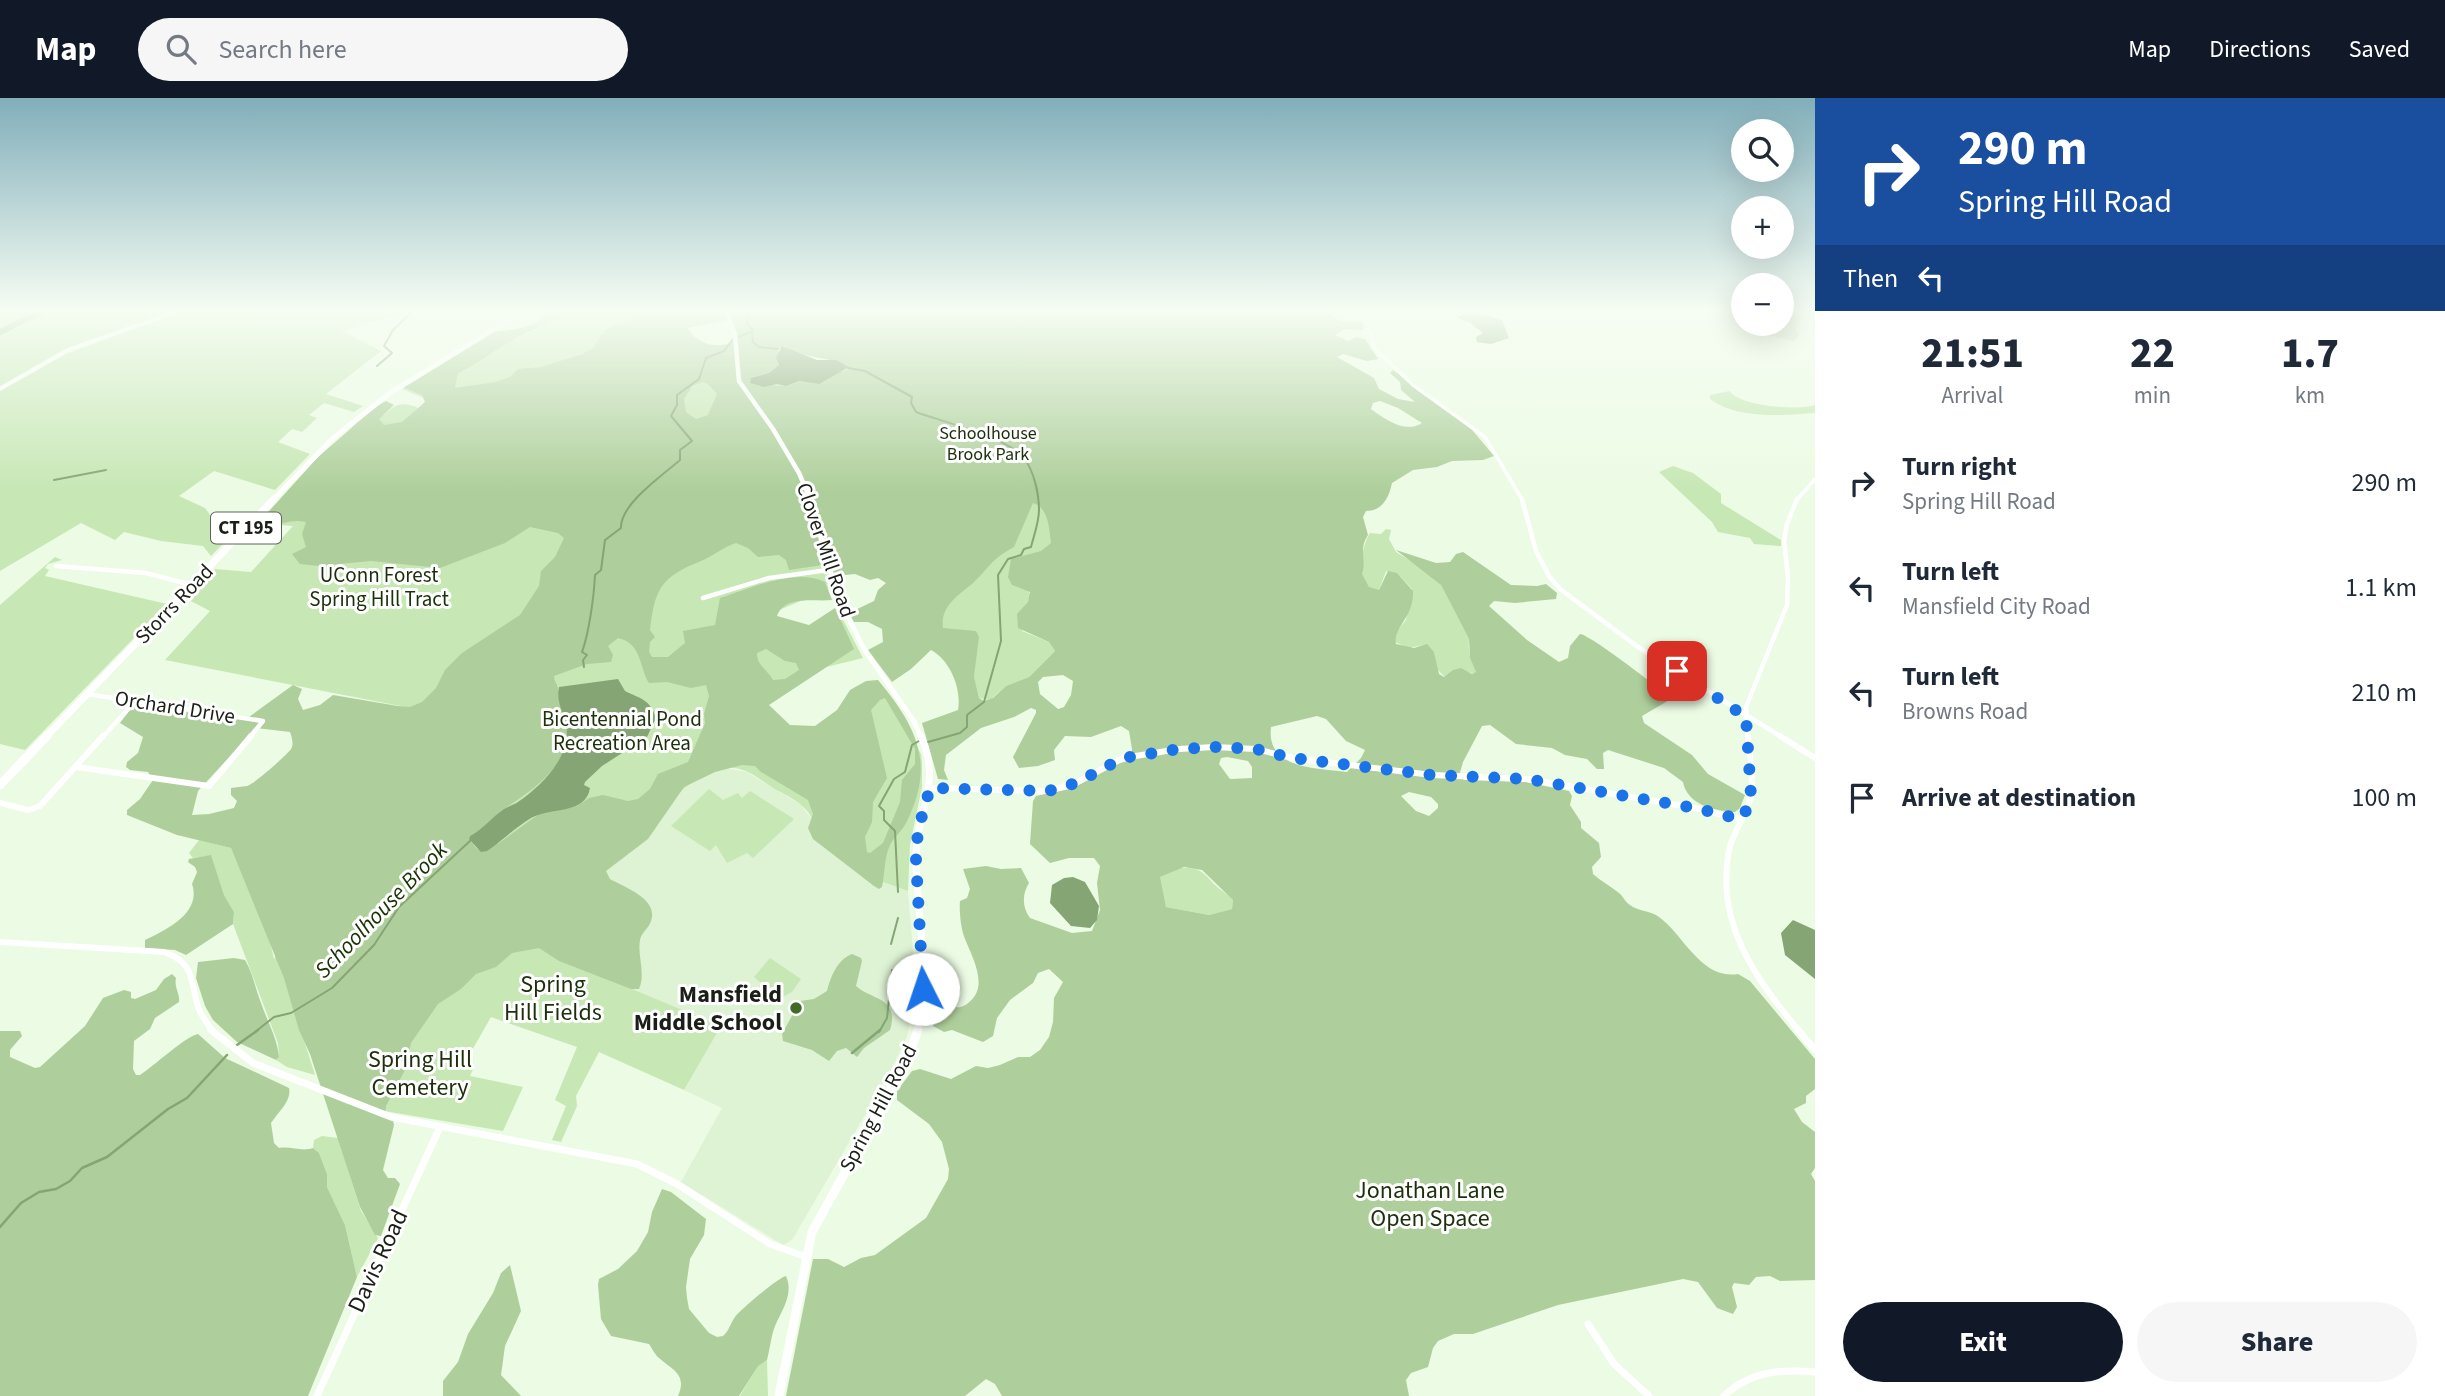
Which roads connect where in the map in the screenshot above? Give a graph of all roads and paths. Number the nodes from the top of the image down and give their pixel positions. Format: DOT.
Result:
graph roads {
  1 [pos="30,371"];
  2 [pos="426,371"];
  3 [pos="738,371"];
  4 [pos="1397,371"];
  5 [pos="0,389"];
  6 [pos="1815,479"];
  7 [pos="56,566"];
  8 [pos="828,570"];
  9 [pos="192,585"];
  10 [pos="703,597"];
  11 [pos="87,694"];
  12 [pos="135,700"];
  13 [pos="1746,717"];
  14 [pos="1815,758"];
  15 [pos="76,767"];
  16 [pos="0,785"];
  17 [pos="930,788"];
  18 [pos="0,803"];
  19 [pos="1740,819"];
  20 [pos="0,942"];
  21 [pos="1815,1050"];
  22 [pos="440,1127"];
  23 [pos="806,1257"];
  24 [pos="1588,1324"];
  25 [pos="1815,1372"];
  26 [pos="317,1396"];
  27 [pos="779,1396"];
  28 [pos="1650,1396"];
  29 [pos="1724,1396"];
  1 -- 5 [label="street"];
  2 -- 9 [label="main road, Storrs Road / CT 195"];
  3 -- 8 [label="street, Clover Mill Road"];
  4 -- 13 [label="street"];
  6 -- 13 [label="street"];
  7 -- 9 [label="street"];
  8 -- 10 [label="street"];
  8 -- 17 [label="street, Clover Mill Road"];
  9 -- 11 [label="main road, Storrs Road / CT 195"];
  11 -- 12 [label="street, Orchard Drive"];
  11 -- 16 [label="main road, Storrs Road / CT 195"];
  12 -- 15 [label="street"];
  12 -- 15 [label="street, Orchard Drive"];
  13 -- 14 [label="street"];
  13 -- 19 [label="street"];
  15 -- 18 [label="street"];
  17 -- 19 [label="street"];
  17 -- 23 [label="street, Spring Hill Road"];
  19 -- 21 [label="street"];
  20 -- 22 [label="street"];
  22 -- 23 [label="street"];
  22 -- 26 [label="street, Davis Road"];
  23 -- 27 [label="street, Spring Hill Road"];
  24 -- 28 [label="street"];
  25 -- 29 [label="street"];
}
